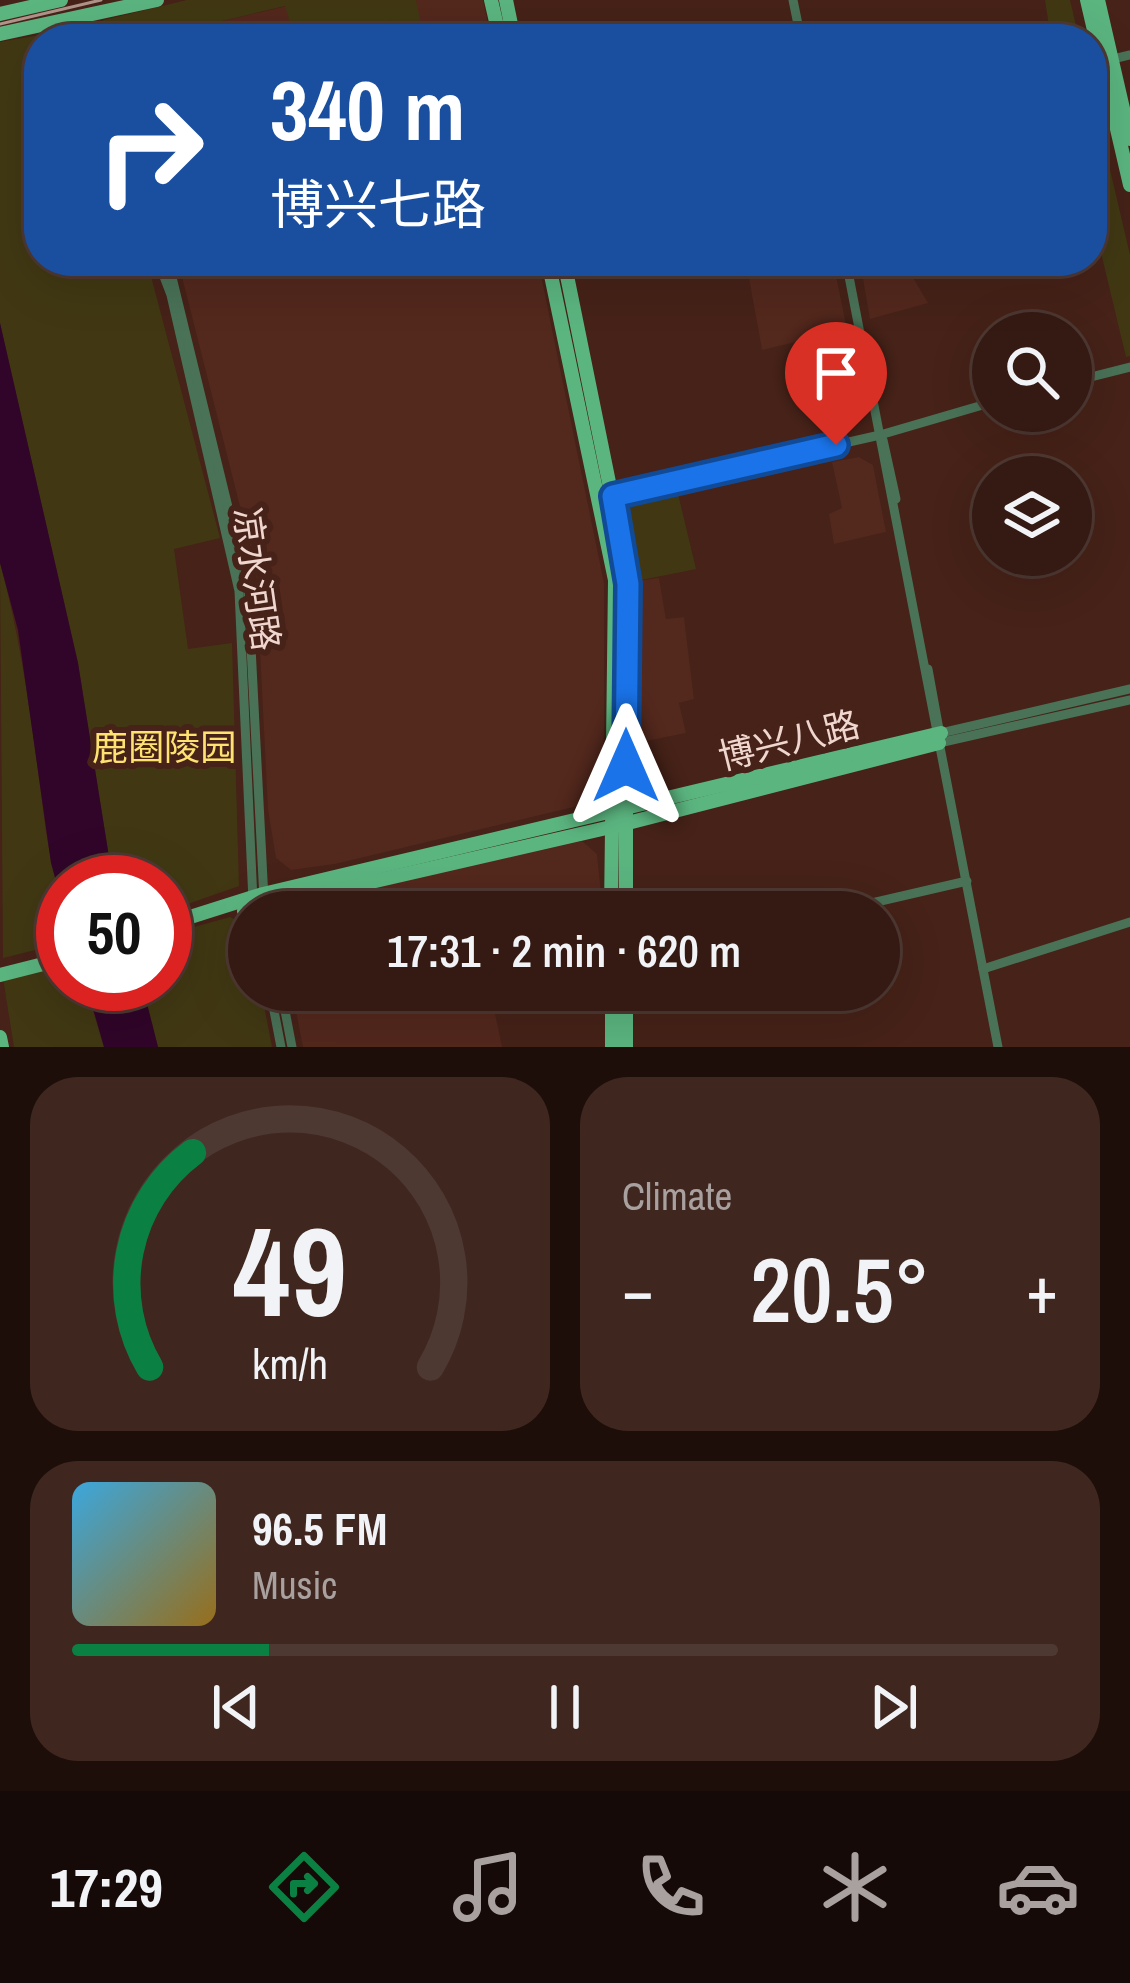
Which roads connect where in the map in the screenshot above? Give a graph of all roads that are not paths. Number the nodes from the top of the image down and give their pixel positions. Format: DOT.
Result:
graph roads {
  1 [pos="61,0"];
  2 [pos="157,0"];
  3 [pos="0,14"];
  4 [pos="69,21"];
  5 [pos="53,24"];
  6 [pos="71,24"];
  7 [pos="1107,78"];
  8 [pos="1107,87"];
  9 [pos="1130,139"];
  10 [pos="1130,185"];
  11 [pos="164,276"];
  12 [pos="173,276"];
  13 [pos="552,276"];
  14 [pos="567,276"];
  15 [pos="849,276"];
  16 [pos="1130,368"];
  17 [pos="1092,377"];
  18 [pos="972,408"];
  19 [pos="880,435"];
  20 [pos="606,497"];
  21 [pos="1130,689"];
  22 [pos="1130,700"];
  23 [pos="938,737"];
  24 [pos="618,819"];
  25 [pos="967,880"];
  26 [pos="258,891"];
  27 [pos="258,891"];
  28 [pos="321,891"];
  29 [pos="613,891"];
  30 [pos="624,891"];
  31 [pos="900,896"];
  32 [pos="228,913"];
  33 [pos="192,922"];
  34 [pos="1130,922"];
  35 [pos="36,963"];
  36 [pos="983,968"];
  37 [pos="0,971"];
  38 [pos="274,1011"];
  39 [pos="285,1011"];
  40 [pos="612,1011"];
  41 [pos="626,1011"];
  42 [pos="0,1037"];
  43 [pos="2,1047"];
  44 [pos="281,1047"];
  45 [pos="292,1047"];
  46 [pos="612,1047"];
  47 [pos="626,1047"];
  48 [pos="998,1047"];
  1 -- 3 [label="main road"];
  2 -- 4 [label="main road"];
  4 -- 5 [label="main road"];
  4 -- 6 [label="street"];
  7 -- 9 [label="main road"];
  8 -- 10 [label="main road"];
  11 -- 26 [label="street, 凉水河路"];
  12 -- 27 [label="street, 凉水河路"];
  13 -- 20 [label="main road"];
  14 -- 20 [label="main road"];
  15 -- 19 [label="street"];
  16 -- 17 [label="street"];
  18 -- 19 [label="street"];
  19 -- 20 [label="street"];
  19 -- 23 [label="street"];
  20 -- 24 [label="main road"];
  21 -- 23 [label="street, 博兴八路"];
  22 -- 23 [label="street, 博兴八路"];
  23 -- 24 [label="main road, 博兴八路"];
  23 -- 25 [label="street"];
  24 -- 28 [label="main road, 博兴八路"];
  24 -- 29 [label="main road"];
  24 -- 30 [label="main road"];
  25 -- 31 [label="street"];
  25 -- 36 [label="street"];
  32 -- 33 [label="main road, 博兴八路"];
  34 -- 36 [label="street"];
  35 -- 37 [label="main road"];
  36 -- 48 [label="street"];
  38 -- 44 [label="street"];
  39 -- 45 [label="street"];
  40 -- 46 [label="main road"];
  41 -- 47 [label="main road"];
  42 -- 43 [label="main road"];
}
